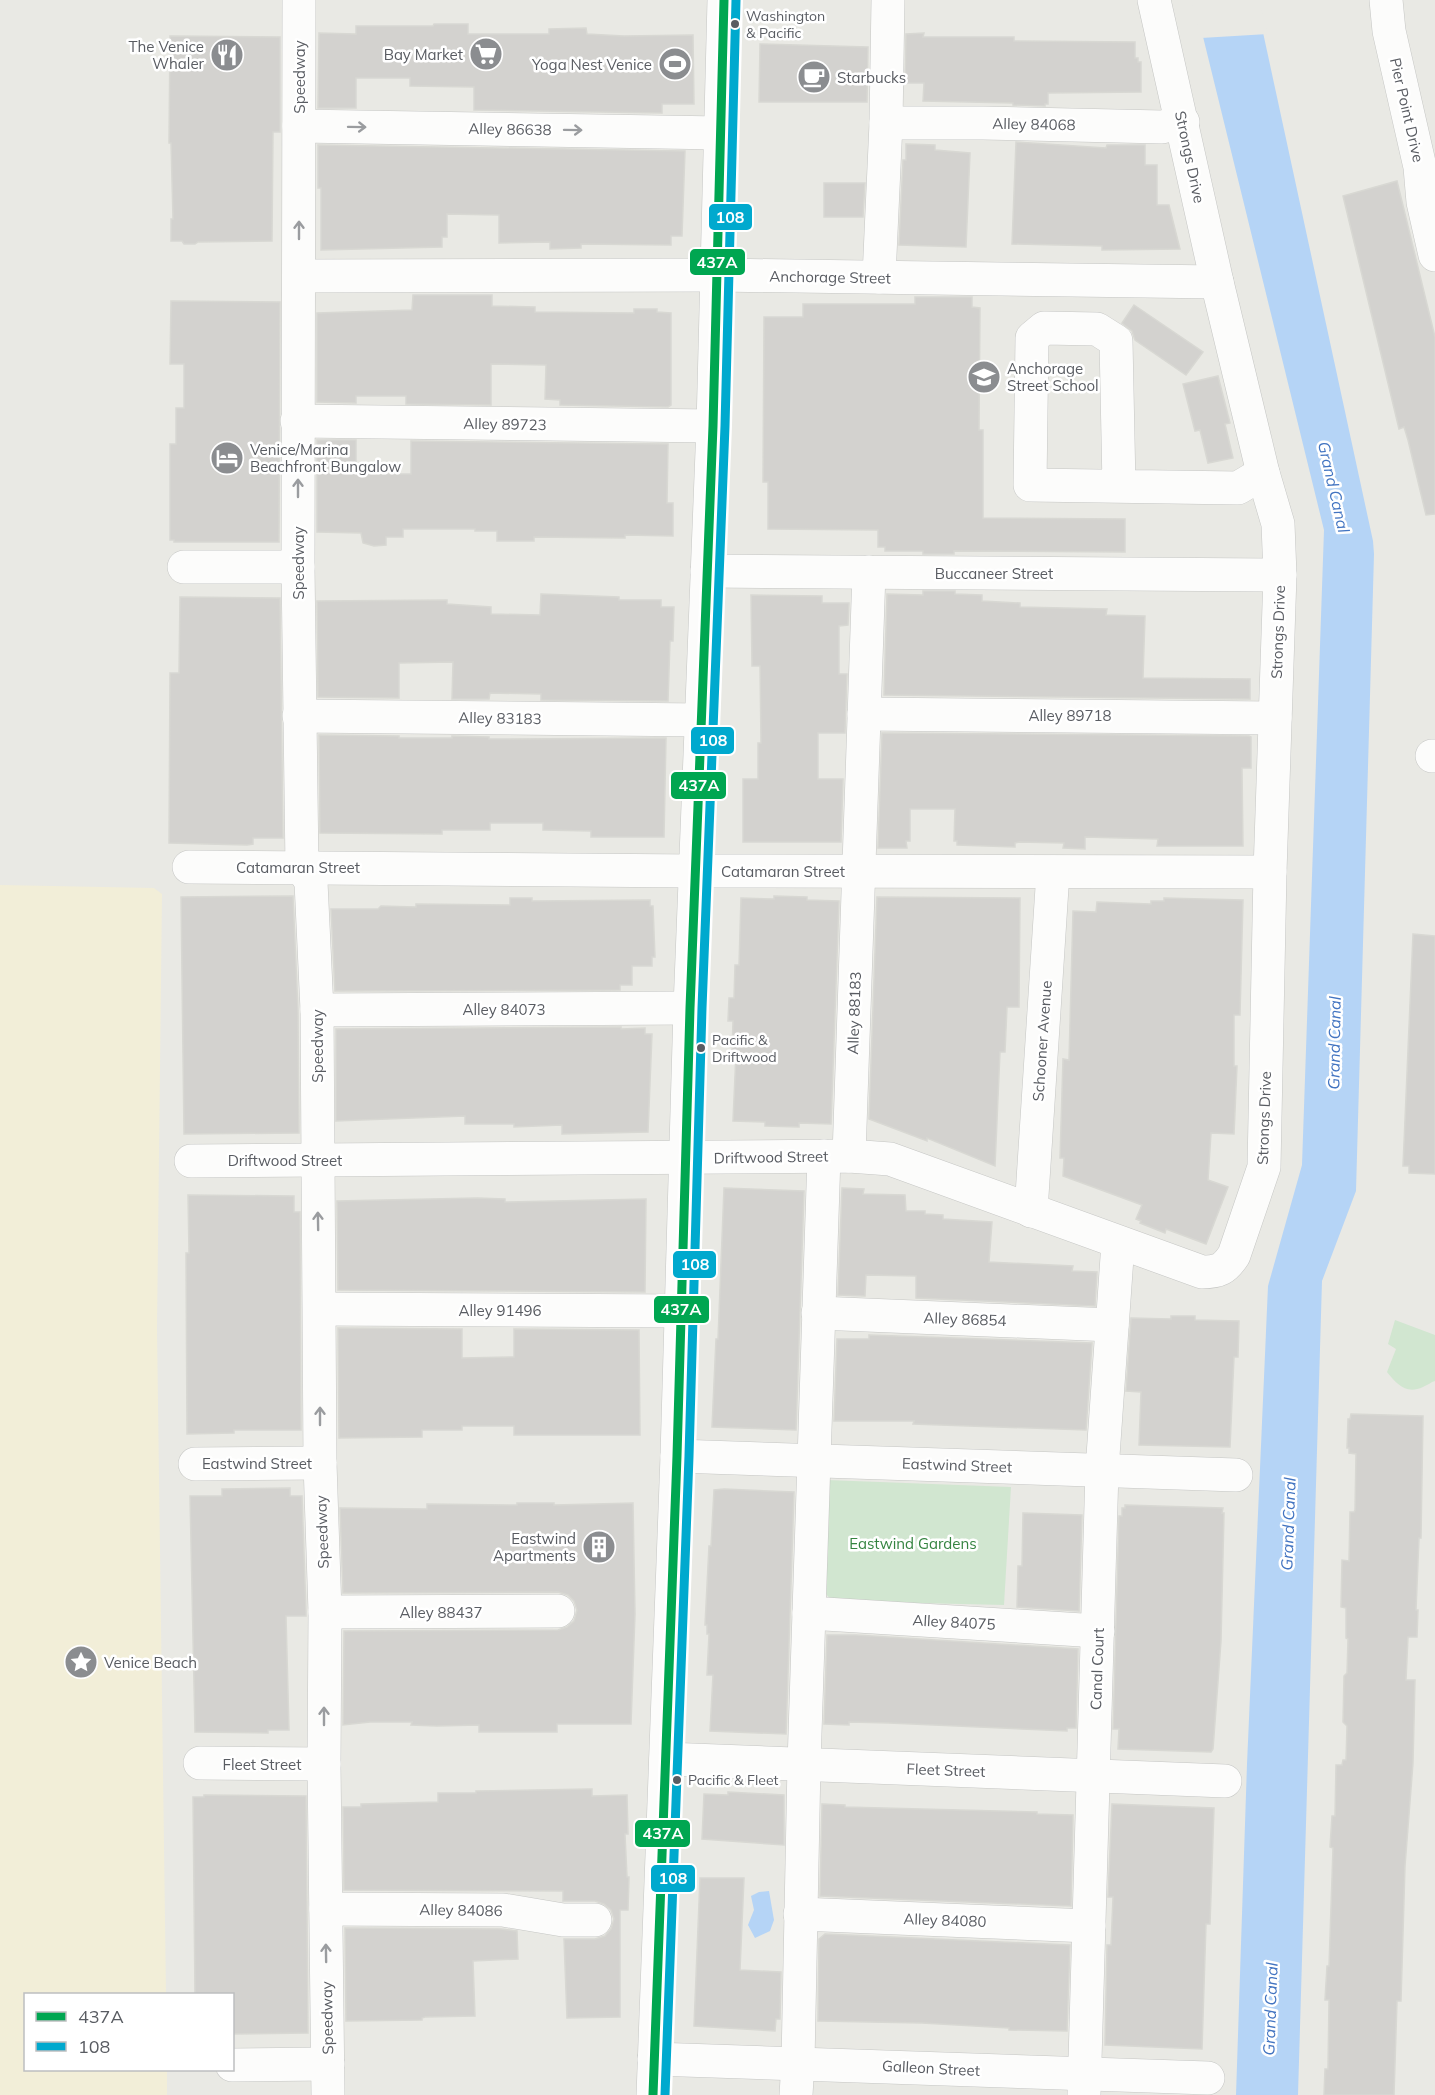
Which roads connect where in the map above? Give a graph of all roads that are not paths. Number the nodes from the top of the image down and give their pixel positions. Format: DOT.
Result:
graph roads {
  1 [pos="299,0"];
  2 [pos="724,0"];
  3 [pos="888,0"];
  4 [pos="1154,0"];
  5 [pos="1386,0"];
  6 [pos="1183,122"];
  7 [pos="886,123"];
  8 [pos="299,126"];
  9 [pos="721,133"];
  10 [pos="1435,255"];
  11 [pos="718,275"];
  12 [pos="299,276"];
  13 [pos="879,277"];
  14 [pos="1217,282"];
  15 [pos="297,421"];
  16 [pos="714,426"];
  17 [pos="1263,473"];
  18 [pos="1119,486"];
  19 [pos="184,567"];
  20 [pos="298,567"];
  21 [pos="707,571"];
  22 [pos="869,572"];
  23 [pos="1280,575"];
  24 [pos="864,714"];
  25 [pos="299,716"];
  26 [pos="1275,718"];
  27 [pos="702,720"];
  28 [pos="189,867"];
  29 [pos="302,867"];
  30 [pos="695,871"];
  31 [pos="859,871"];
  32 [pos="1053,872"];
  33 [pos="1270,872"];
  34 [pos="690,1008"];
  35 [pos="317,1010"];
  36 [pos="837,1156"];
  37 [pos="686,1158"];
  38 [pos="317,1160"];
  39 [pos="191,1161"];
  40 [pos="1031,1211"];
  41 [pos="1118,1242"];
  42 [pos="1222,1270"];
  43 [pos="320,1309"];
  44 [pos="681,1311"];
  45 [pos="818,1313"];
  46 [pos="1112,1325"];
  47 [pos="677,1456"];
  48 [pos="813,1460"];
  49 [pos="320,1463"];
  50 [pos="195,1464"];
  51 [pos="1102,1470"];
  52 [pos="1236,1475"];
  53 [pos="558,1611"];
  54 [pos="325,1612"];
  55 [pos="809,1613"];
  56 [pos="1098,1631"];
  57 [pos="666,1759"];
  58 [pos="200,1763"];
  59 [pos="324,1764"];
  60 [pos="804,1764"];
  61 [pos="1094,1776"];
  62 [pos="1225,1780"];
  63 [pos="326,1909"];
  64 [pos="800,1914"];
  65 [pos="595,1920"];
  66 [pos="1089,1926"];
  67 [pos="654,2059"];
  68 [pos="798,2062"];
  69 [pos="234,2065"];
  70 [pos="1208,2078"];
  71 [pos="328,2080"];
  72 [pos="1085,2085"];
  73 [pos="653,2095"];
  74 [pos="796,2095"];
  1 -- 8 [label="street, Speedway"];
  2 -- 9 [label="street"];
  3 -- 7 [label="street"];
  4 -- 6 [label="street, Strongs Drive"];
  5 -- 10 [label="street, Pier Point Drive"];
  6 -- 7 [label="street, Alley 84068"];
  6 -- 14 [label="street, Strongs Drive"];
  7 -- 13 [label="street"];
  8 -- 9 [label="street, Alley 86638, one-way"];
  12 -- 8 [label="street, Speedway, one-way"];
  9 -- 11 [label="street"];
  11 -- 12 [label="street, Anchorage Street"];
  11 -- 13 [label="street, Anchorage Street"];
  11 -- 16 [label="street"];
  12 -- 15 [label="street, Speedway"];
  13 -- 14 [label="street, Anchorage Street"];
  14 -- 17 [label="street, Strongs Drive"];
  15 -- 16 [label="street, Alley 89723"];
  20 -- 15 [label="street, Speedway, one-way"];
  16 -- 21 [label="street"];
  17 -- 18 [label="street"];
  17 -- 23 [label="street, Strongs Drive"];
  18 -- 18 [label="street"];
  19 -- 20 [label="street"];
  20 -- 25 [label="street, Speedway"];
  21 -- 22 [label="street, Buccaneer Street"];
  21 -- 27 [label="street"];
  22 -- 23 [label="street, Buccaneer Street"];
  22 -- 24 [label="street, Alley 88183"];
  23 -- 26 [label="street, Strongs Drive"];
  24 -- 26 [label="street, Alley 89718"];
  24 -- 31 [label="street, Alley 88183"];
  25 -- 27 [label="street, Alley 83183"];
  25 -- 29 [label="street, Speedway"];
  26 -- 33 [label="street, Strongs Drive"];
  27 -- 30 [label="street"];
  28 -- 29 [label="street, Catamaran Street"];
  29 -- 30 [label="street, Catamaran Street"];
  29 -- 35 [label="street, Speedway"];
  30 -- 31 [label="street, Catamaran Street"];
  30 -- 34 [label="street"];
  31 -- 32 [label="street, Catamaran Street"];
  31 -- 36 [label="street, Alley 88183"];
  32 -- 33 [label="street, Catamaran Street"];
  32 -- 40 [label="street, Schooner Avenue"];
  33 -- 42 [label="street, Strongs Drive"];
  34 -- 35 [label="street, Alley 84073"];
  34 -- 37 [label="street"];
  35 -- 38 [label="street, Speedway"];
  36 -- 37 [label="street, Driftwood Street"];
  36 -- 40 [label="street, Driftwood Street"];
  36 -- 45 [label="street, Alley 88183"];
  37 -- 38 [label="street, Driftwood Street"];
  37 -- 44 [label="street"];
  38 -- 39 [label="street, Driftwood Street"];
  43 -- 38 [label="street, Speedway, one-way"];
  40 -- 41 [label="street, Driftwood Street"];
  41 -- 42 [label="street, Driftwood Street"];
  41 -- 46 [label="street, Canal Court"];
  43 -- 44 [label="street, Alley 91496"];
  49 -- 43 [label="street, Speedway, one-way"];
  44 -- 47 [label="street"];
  45 -- 46 [label="street, Alley 86854"];
  45 -- 48 [label="street, Alley 88183"];
  46 -- 51 [label="street, Canal Court"];
  47 -- 48 [label="street, Eastwind Street"];
  47 -- 57 [label="street"];
  48 -- 51 [label="street, Eastwind Street"];
  48 -- 55 [label="street, Alley 88183"];
  49 -- 50 [label="street, Eastwind Street"];
  49 -- 54 [label="street, Speedway"];
  51 -- 52 [label="street, Eastwind Street"];
  51 -- 56 [label="street, Canal Court"];
  53 -- 54 [label="street, Alley 88437"];
  59 -- 54 [label="street, Speedway, one-way"];
  55 -- 56 [label="street, Alley 84075"];
  55 -- 60 [label="street, Alley 88183"];
  56 -- 61 [label="street, Canal Court"];
  57 -- 60 [label="street, Fleet Street"];
  57 -- 67 [label="street"];
  58 -- 59 [label="street, Fleet Street"];
  59 -- 63 [label="street, Speedway"];
  60 -- 61 [label="street, Fleet Street"];
  60 -- 64 [label="street, Alley 88183"];
  61 -- 62 [label="street, Fleet Street"];
  61 -- 66 [label="street, Canal Court"];
  63 -- 65 [label="street, Alley 84086"];
  71 -- 63 [label="street, Speedway, one-way"];
  64 -- 66 [label="street, Alley 84080"];
  64 -- 68 [label="street, Alley 88183"];
  66 -- 72 [label="street, Canal Court"];
  67 -- 68 [label="street, Galleon Street"];
  67 -- 73 [label="street"];
  68 -- 72 [label="street, Galleon Street"];
  68 -- 74 [label="street, Alley 88183"];
  69 -- 71 [label="street"];
  70 -- 72 [label="street, Galleon Street"];
}
